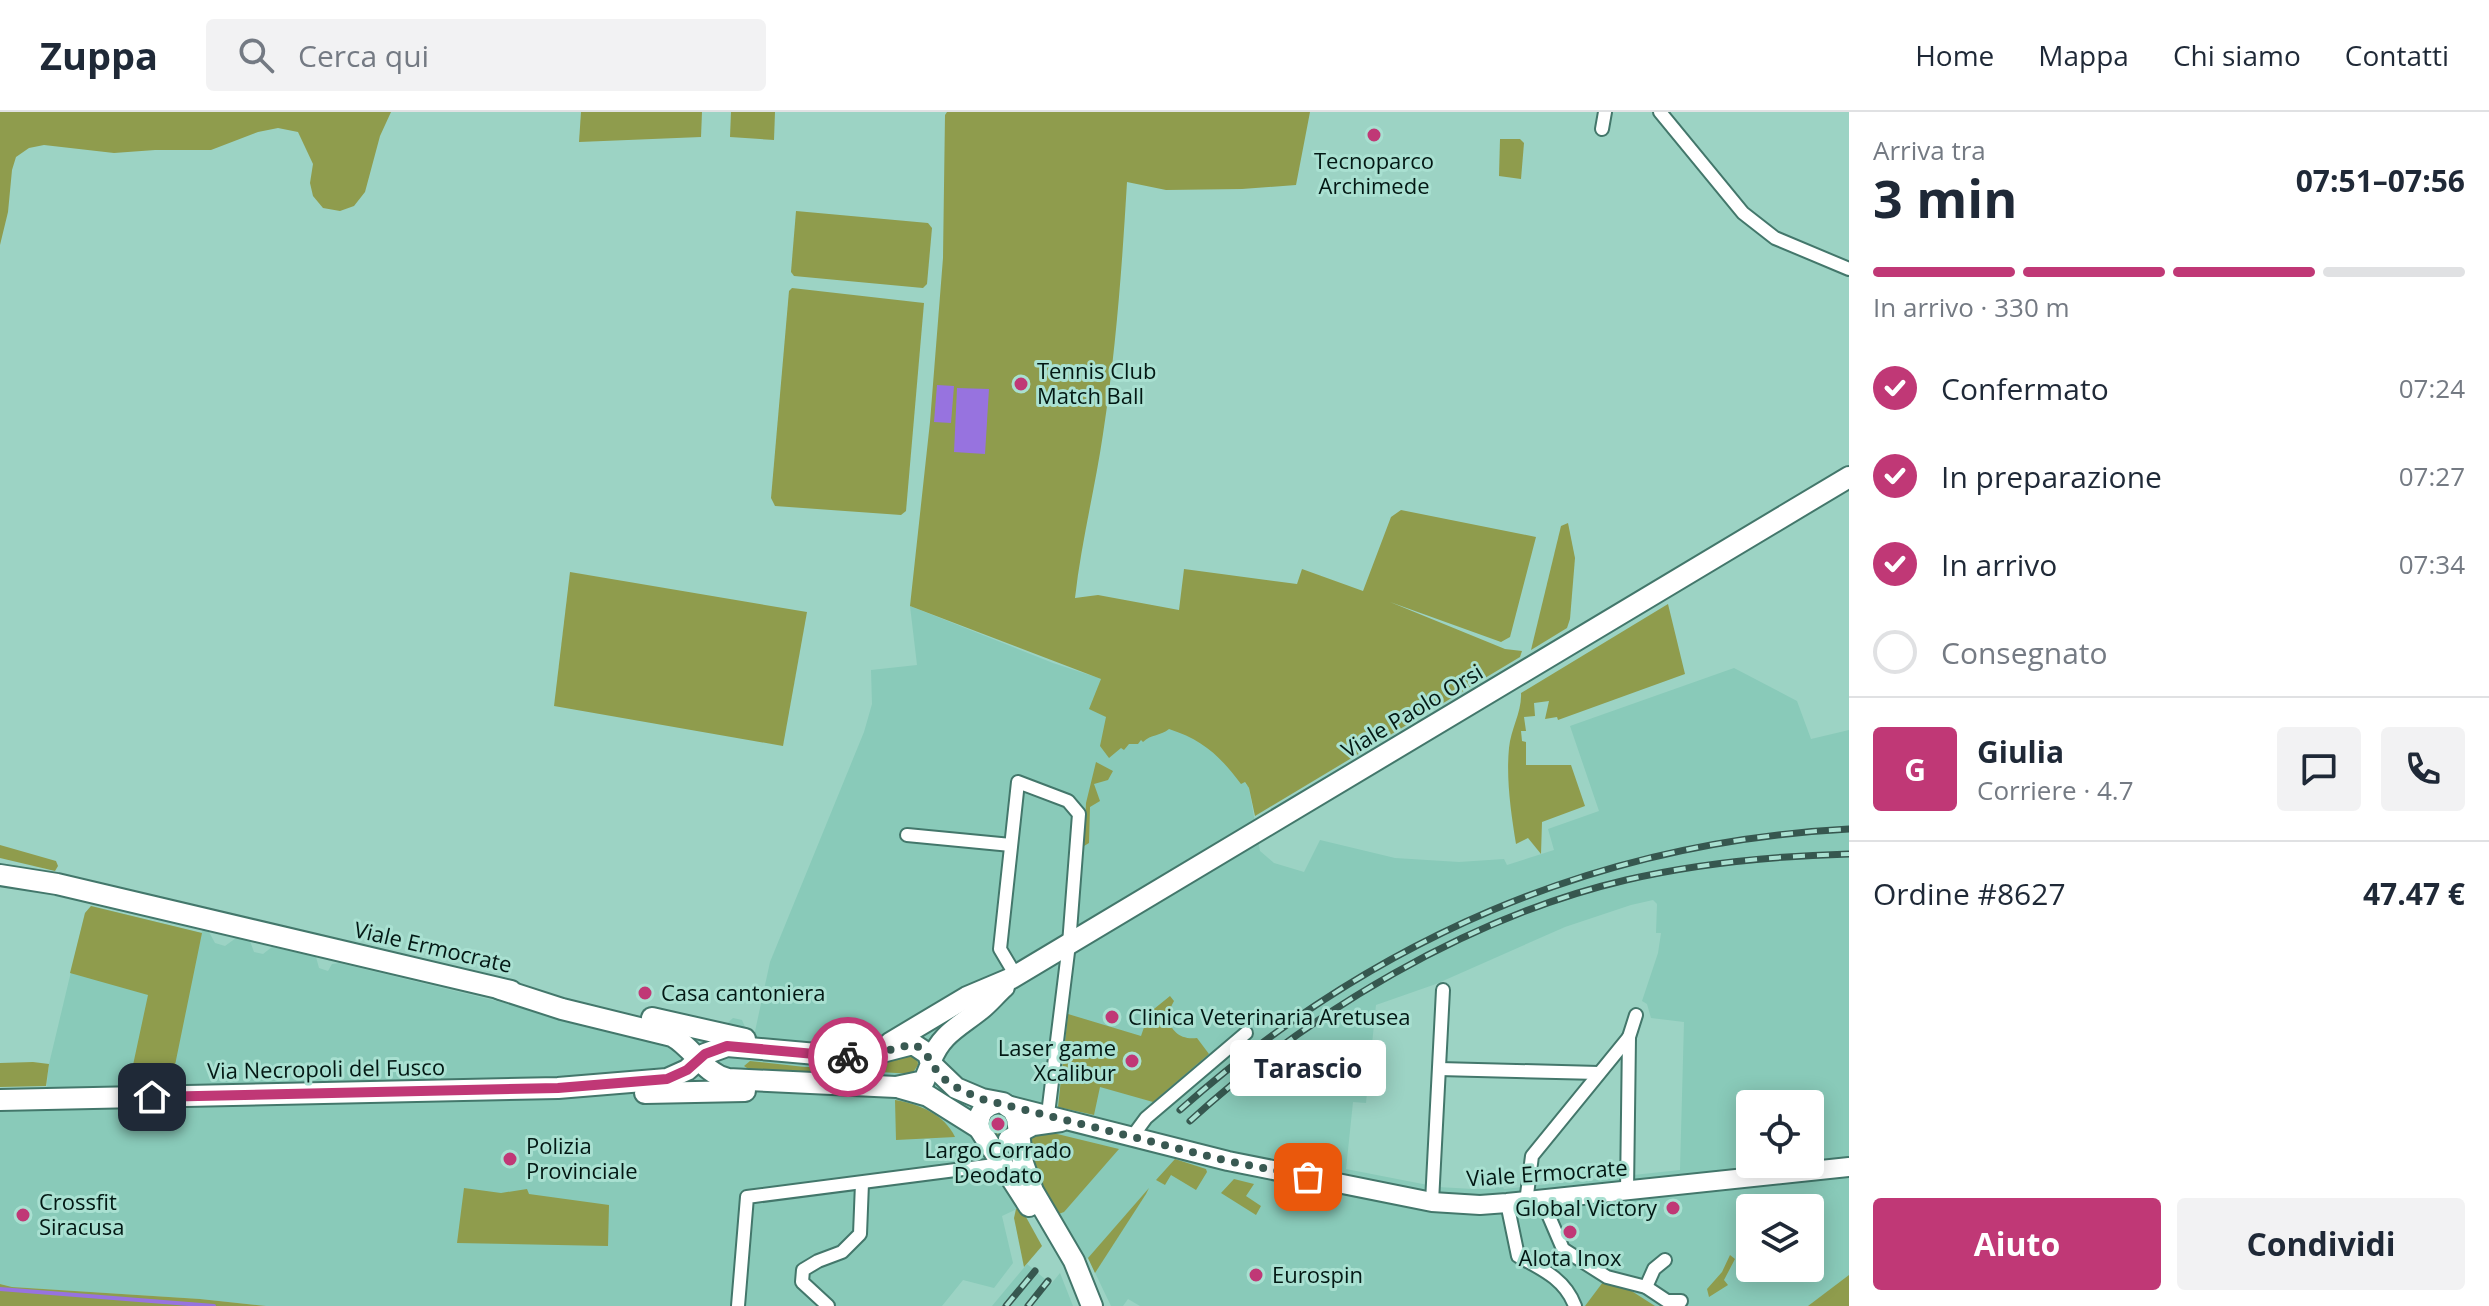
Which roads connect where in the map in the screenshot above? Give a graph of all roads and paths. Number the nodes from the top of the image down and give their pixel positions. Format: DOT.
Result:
graph roads {
  1 [pos="1605,112"];
  2 [pos="1660,112"];
  3 [pos="1602,129"];
  4 [pos="1849,269"];
  5 [pos="1845,479"];
  6 [pos="907,835"];
  7 [pos="1011,845"];
  8 [pos="0,865"];
  9 [pos="0,875"];
  10 [pos="57,884"];
  11 [pos="1069,944"];
  12 [pos="1014,977"];
  13 [pos="500,989"];
  14 [pos="1443,990"];
  15 [pos="1636,1015"];
  16 [pos="1246,1033"];
  17 [pos="1629,1037"];
  18 [pos="747,1048"];
  19 [pos="800,1053"];
  20 [pos="865,1055"];
  21 [pos="690,1060"];
  22 [pos="931,1062"];
  23 [pos="1439,1069"];
  24 [pos="1599,1073"];
  25 [pos="751,1080"];
  26 [pos="808,1084"];
  27 [pos="896,1087"];
  28 [pos="558,1088"];
  29 [pos="686,1092"];
  30 [pos="0,1100"];
  31 [pos="1001,1104"];
  32 [pos="1056,1118"];
  33 [pos="982,1133"];
  34 [pos="1014,1134"];
  35 [pos="1132,1137"];
  36 [pos="1002,1164"];
  37 [pos="1849,1167"];
  38 [pos="862,1183"];
  39 [pos="1627,1191"];
  40 [pos="1525,1201"];
  41 [pos="1432,1202"];
  42 [pos="1665,1260"];
  43 [pos="1646,1287"];
  44 [pos="1681,1301"];
  45 [pos="738,1306"];
  46 [pos="828,1306"];
  47 [pos="1079,1306"];
  48 [pos="1092,1306"];
  49 [pos="1575,1306"];
  1 -- 3 [label="street"];
  2 -- 4 [label="street"];
  5 -- 11 [label="main road, Viale Paolo Orsi"];
  6 -- 7 [label="street"];
  7 -- 11 [label="street"];
  7 -- 12 [label="street"];
  8 -- 10 [label="main road, Viale Ermocrate"];
  9 -- 10 [label="main road, Viale Ermocrate"];
  10 -- 13 [label="main road, Viale Ermocrate"];
  11 -- 12 [label="main road, Viale Paolo Orsi"];
  11 -- 32 [label="street"];
  12 -- 20 [label="main road"];
  12 -- 22 [label="main road"];
  13 -- 19 [label="main road, Viale Ermocrate"];
  13 -- 21 [label="main road"];
  14 -- 23 [label="street"];
  15 -- 17 [label="street"];
  16 -- 35 [label="street"];
  17 -- 24 [label="street"];
  17 -- 39 [label="street"];
  18 -- 19 [label="main road"];
  18 -- 21 [label="main road"];
  18 -- 25 [label="main road"];
  19 -- 20 [label="main road"];
  20 -- 22 [label="main road"];
  21 -- 25 [label="main road"];
  21 -- 28 [label="main road"];
  21 -- 29 [label="street"];
  22 -- 27 [label="main road"];
  22 -- 31 [label="main road"];
  23 -- 24 [label="street"];
  23 -- 41 [label="street"];
  24 -- 40 [label="street"];
  25 -- 26 [label="main road"];
  26 -- 27 [label="main road"];
  26 -- 29 [label="main road"];
  27 -- 33 [label="main road"];
  28 -- 29 [label="main road"];
  28 -- 30 [label="main road, Via Necropoli del Fusco"];
  31 -- 32 [label="main road, Viale Ermocrate"];
  31 -- 33 [label="main road"];
  31 -- 34 [label="main road"];
  32 -- 34 [label="main road"];
  32 -- 35 [label="main road, Viale Ermocrate"];
  33 -- 34 [label="main road"];
  33 -- 36 [label="main road"];
  34 -- 48 [label="main road"];
  35 -- 41 [label="main road, Viale Ermocrate"];
  36 -- 38 [label="street"];
  36 -- 47 [label="main road"];
  37 -- 39 [label="main road, Viale Ermocrate"];
  38 -- 45 [label="street"];
  38 -- 46 [label="street"];
  39 -- 40 [label="main road, Viale Ermocrate"];
  40 -- 41 [label="main road, Viale Ermocrate"];
  40 -- 43 [label="street"];
  40 -- 49 [label="street"];
  42 -- 43 [label="street"];
  43 -- 44 [label="street"];
}
